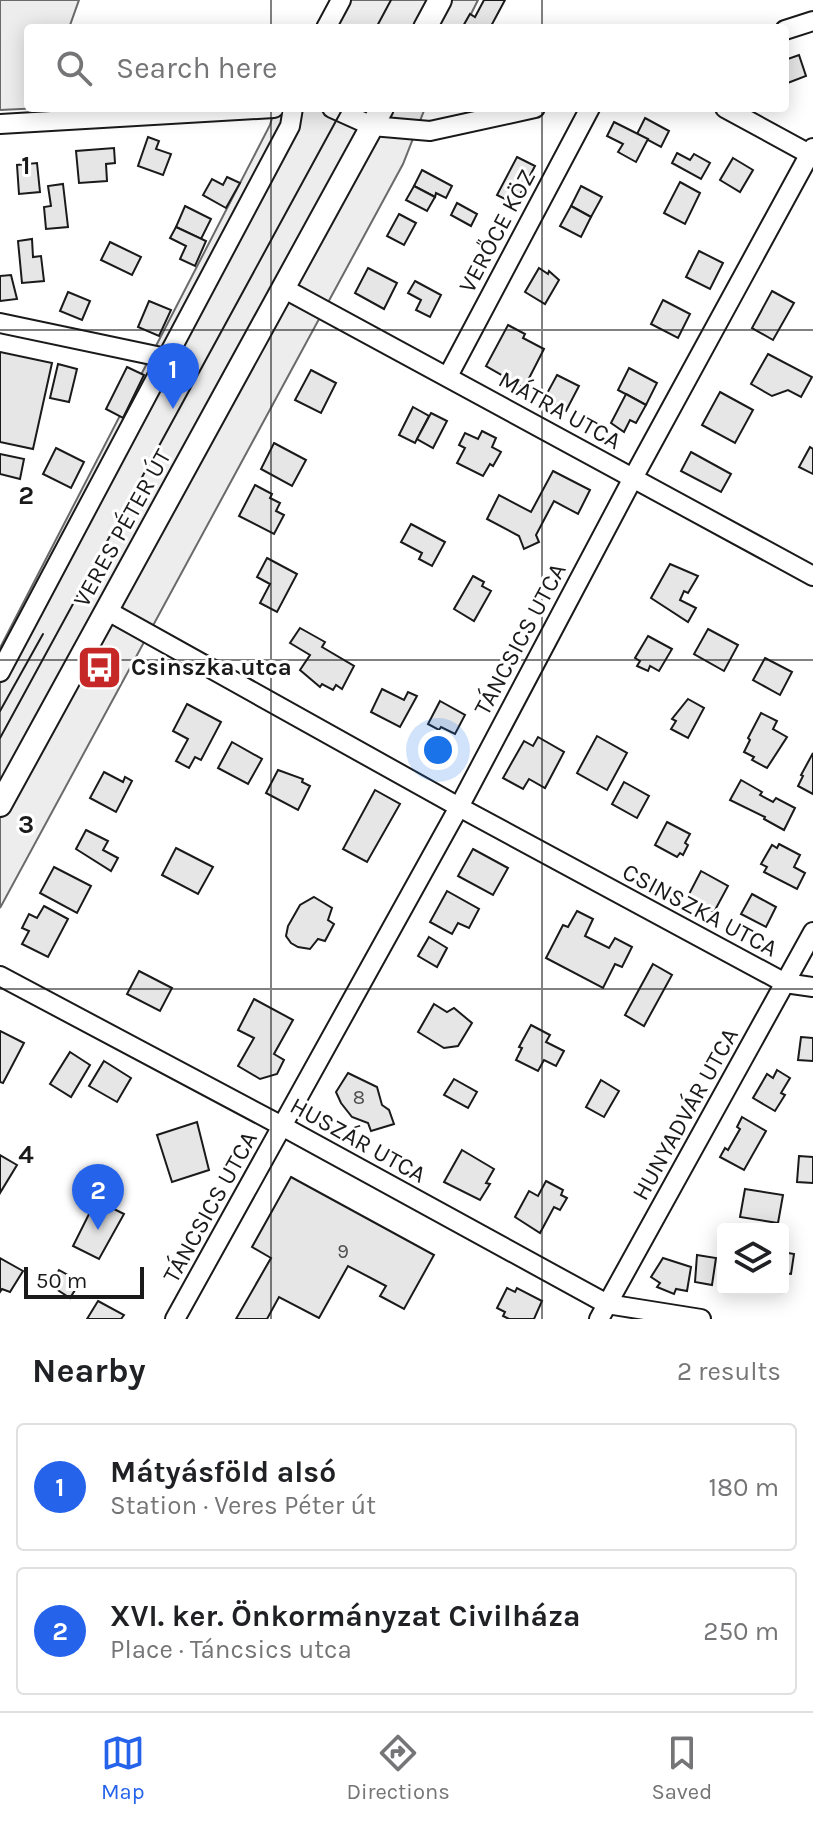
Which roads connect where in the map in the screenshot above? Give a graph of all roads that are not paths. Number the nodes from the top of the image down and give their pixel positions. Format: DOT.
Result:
graph roads {
  1 [pos="341,0"];
  2 [pos="440,0"];
  3 [pos="813,21"];
  4 [pos="328,24"];
  5 [pos="427,24"];
  6 [pos="789,29"];
  7 [pos="206,112"];
  8 [pos="292,112"];
  9 [pos="352,112"];
  10 [pos="517,112"];
  11 [pos="588,112"];
  12 [pos="733,112"];
  13 [pos="377,117"];
  14 [pos="0,124"];
  15 [pos="812,153"];
  16 [pos="283,288"];
  17 [pos="0,323"];
  18 [pos="166,358"];
  19 [pos="448,376"];
  20 [pos="633,478"];
  21 [pos="813,576"];
  22 [pos="106,610"];
  23 [pos="0,672"];
  24 [pos="0,805"];
  25 [pos="459,807"];
  26 [pos="813,932"];
  27 [pos="0,976"];
  28 [pos="785,983"];
  29 [pos="813,987"];
  30 [pos="282,1126"];
  31 [pos="603,1312"];
  32 [pos="175,1319"];
  33 [pos="701,1319"];
  1 -- 4 [label="street"];
  2 -- 5 [label="main road"];
  3 -- 6 [label="street"];
  7 -- 14 [label="street"];
  8 -- 18 [label="street, VERES PÉTER ÚT"];
  9 -- 13 [label="street"];
  10 -- 13 [label="street"];
  11 -- 19 [label="street, VERŐCE KÖZ"];
  12 -- 15 [label="street"];
  13 -- 16 [label="main road, VERES PÉTER ÚT"];
  15 -- 20 [label="street, TÁNCSICS UTCA"];
  16 -- 19 [label="street, MÁTRA UTCA"];
  16 -- 22 [label="main road, VERES PÉTER ÚT"];
  17 -- 18 [label="street"];
  18 -- 23 [label="street, VERES PÉTER ÚT"];
  19 -- 20 [label="street, MÁTRA UTCA"];
  20 -- 21 [label="street, MÁTRA UTCA"];
  20 -- 25 [label="street, TÁNCSICS UTCA"];
  22 -- 24 [label="main road, VERES PÉTER ÚT"];
  22 -- 25 [label="street, CSINSZKA UTCA"];
  25 -- 28 [label="street, CSINSZKA UTCA"];
  25 -- 30 [label="street, TÁNCSICS UTCA"];
  26 -- 28 [label="street, HUNYADVÁR UTCA"];
  27 -- 30 [label="street, HUSZÁR UTCA"];
  28 -- 29 [label="street, CSINSZKA UTCA"];
  28 -- 31 [label="street, HUNYADVÁR UTCA"];
  30 -- 31 [label="street, HUSZÁR UTCA"];
  30 -- 32 [label="street, TÁNCSICS UTCA"];
  31 -- 33 [label="street, HUSZÁR UTCA"];
}
